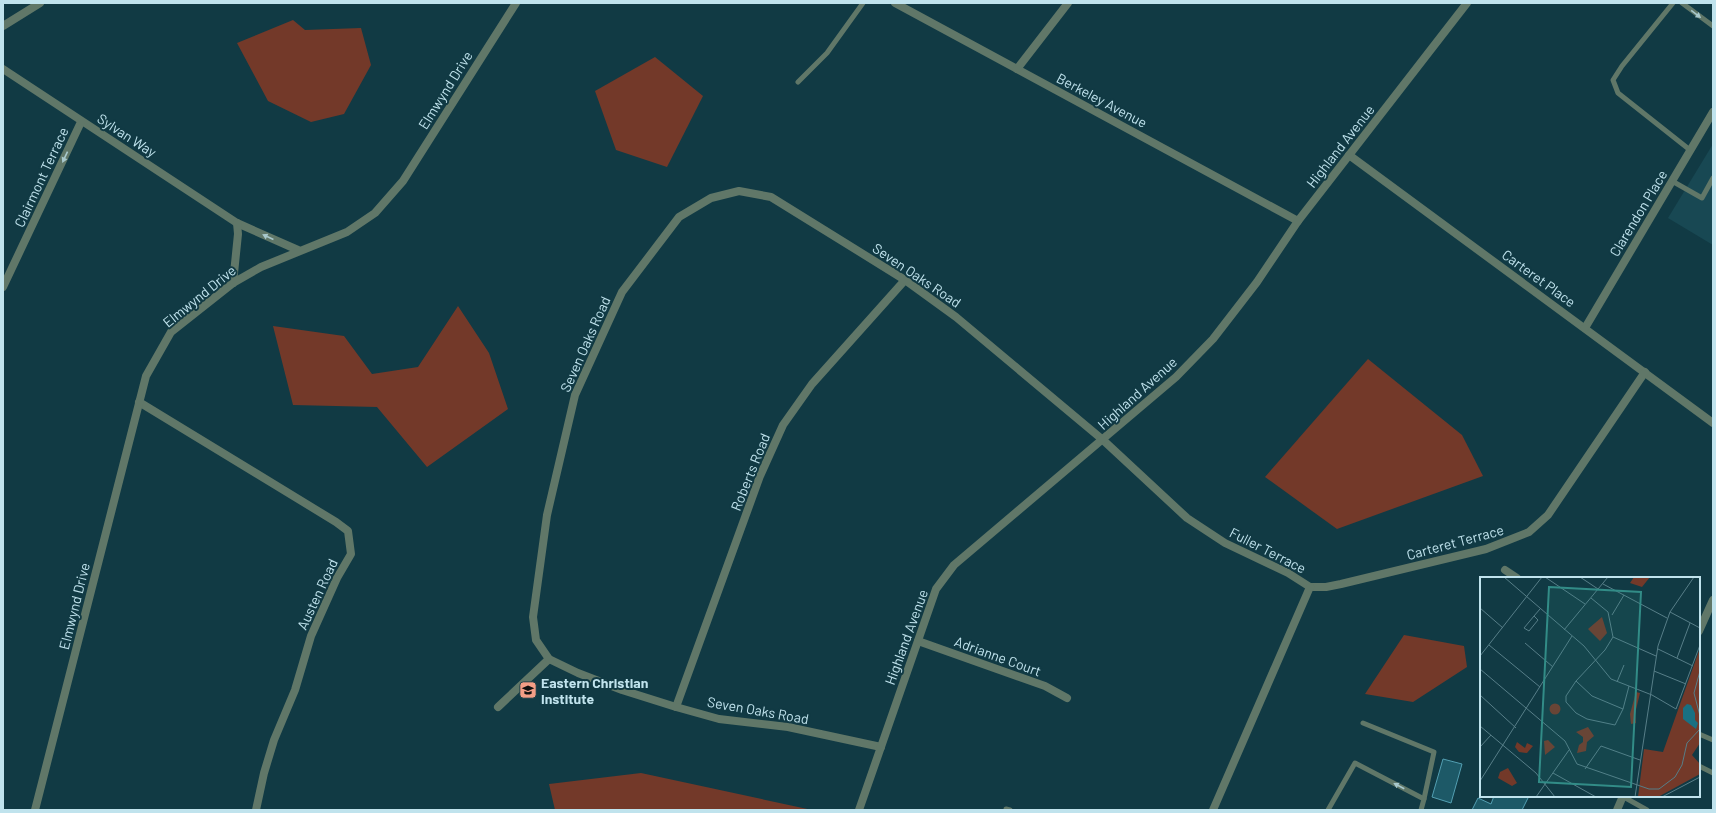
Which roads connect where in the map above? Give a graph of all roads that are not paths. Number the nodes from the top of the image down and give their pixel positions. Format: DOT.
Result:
graph roads {
  1 [pos="40,3"];
  2 [pos="516,3"];
  3 [pos="863,3"];
  4 [pos="895,3"];
  5 [pos="1068,3"];
  6 [pos="1467,3"];
  7 [pos="1673,3"];
  8 [pos="1682,3"];
  9 [pos="3,26"];
  10 [pos="1713,26"];
  11 [pos="3,69"];
  12 [pos="1017,69"];
  13 [pos="798,82"];
  14 [pos="1712,117"];
  15 [pos="82,122"];
  16 [pos="1690,150"];
  17 [pos="1349,155"];
  18 [pos="1713,178"];
  19 [pos="1672,181"];
  20 [pos="1298,220"];
  21 [pos="237,222"];
  22 [pos="298,250"];
  23 [pos="905,280"];
  24 [pos="233,283"];
  25 [pos="3,287"];
  26 [pos="1585,328"];
  27 [pos="1645,372"];
  28 [pos="139,402"];
  29 [pos="1713,423"];
  30 [pos="1103,440"];
  31 [pos="1505,570"];
  32 [pos="1516,577"];
  33 [pos="1310,587"];
  34 [pos="1713,602"];
  35 [pos="1700,629"];
  36 [pos="918,641"];
  37 [pos="549,659"];
  38 [pos="1067,698"];
  39 [pos="498,707"];
  40 [pos="676,707"];
  41 [pos="1363,723"];
  42 [pos="1700,734"];
  43 [pos="1713,740"];
  44 [pos="881,747"];
  45 [pos="1700,766"];
  46 [pos="1713,773"];
  47 [pos="1622,797"];
  48 [pos="1424,800"];
  49 [pos="36,810"];
  50 [pos="256,810"];
  51 [pos="859,810"];
  52 [pos="1006,810"];
  53 [pos="1010,810"];
  54 [pos="1214,810"];
  55 [pos="1328,810"];
  56 [pos="1421,810"];
  57 [pos="1617,810"];
  58 [pos="1647,810"];
  1 -- 9 [label="street"];
  2 -- 22 [label="street, Elmwynd Drive"];
  3 -- 13 [label="lane"];
  4 -- 12 [label="street, Berkeley Avenue"];
  5 -- 12 [label="street"];
  6 -- 17 [label="street, Highland Avenue"];
  7 -- 16 [label="lane"];
  8 -- 10 [label="lane, one-way"];
  11 -- 15 [label="street, Sylvan Way"];
  12 -- 20 [label="street, Berkeley Avenue"];
  14 -- 16 [label="street, Clarendon Place"];
  15 -- 21 [label="street, Sylvan Way"];
  15 -- 25 [label="street, Clairmont Terrace, one-way"];
  16 -- 19 [label="street, Clarendon Place"];
  17 -- 20 [label="street, Highland Avenue"];
  17 -- 26 [label="street, Carteret Place"];
  18 -- 19 [label="lane"];
  19 -- 26 [label="street, Clarendon Place"];
  20 -- 30 [label="street, Highland Avenue"];
  22 -- 21 [label="street, Sylvan Way, one-way"];
  21 -- 24 [label="street"];
  22 -- 24 [label="street, Elmwynd Drive"];
  23 -- 30 [label="street, Seven Oaks Road"];
  23 -- 37 [label="street, Seven Oaks Road"];
  23 -- 40 [label="street, Roberts Road"];
  24 -- 28 [label="street, Elmwynd Drive"];
  26 -- 27 [label="street, Carteret Place"];
  27 -- 29 [label="street, Carteret Place"];
  27 -- 33 [label="street, Carteret Terrace"];
  28 -- 49 [label="street, Elmwynd Drive"];
  28 -- 50 [label="street, Austen Road"];
  30 -- 33 [label="street, Fuller Terrace"];
  30 -- 36 [label="street, Highland Avenue"];
  31 -- 32 [label="street"];
  33 -- 54 [label="street, Fuller Terrace"];
  34 -- 35 [label="street"];
  36 -- 38 [label="street, Adrianne Court"];
  36 -- 44 [label="street, Highland Avenue"];
  37 -- 39 [label="street"];
  37 -- 40 [label="street, Seven Oaks Road"];
  40 -- 44 [label="street, Seven Oaks Road"];
  41 -- 48 [label="lane"];
  42 -- 43 [label="lane"];
  44 -- 51 [label="street, Highland Avenue"];
  45 -- 46 [label="lane"];
  47 -- 57 [label="street"];
  47 -- 58 [label="lane"];
  48 -- 55 [label="lane, one-way"];
  48 -- 56 [label="lane"];
  52 -- 53 [label="lane"];
}
